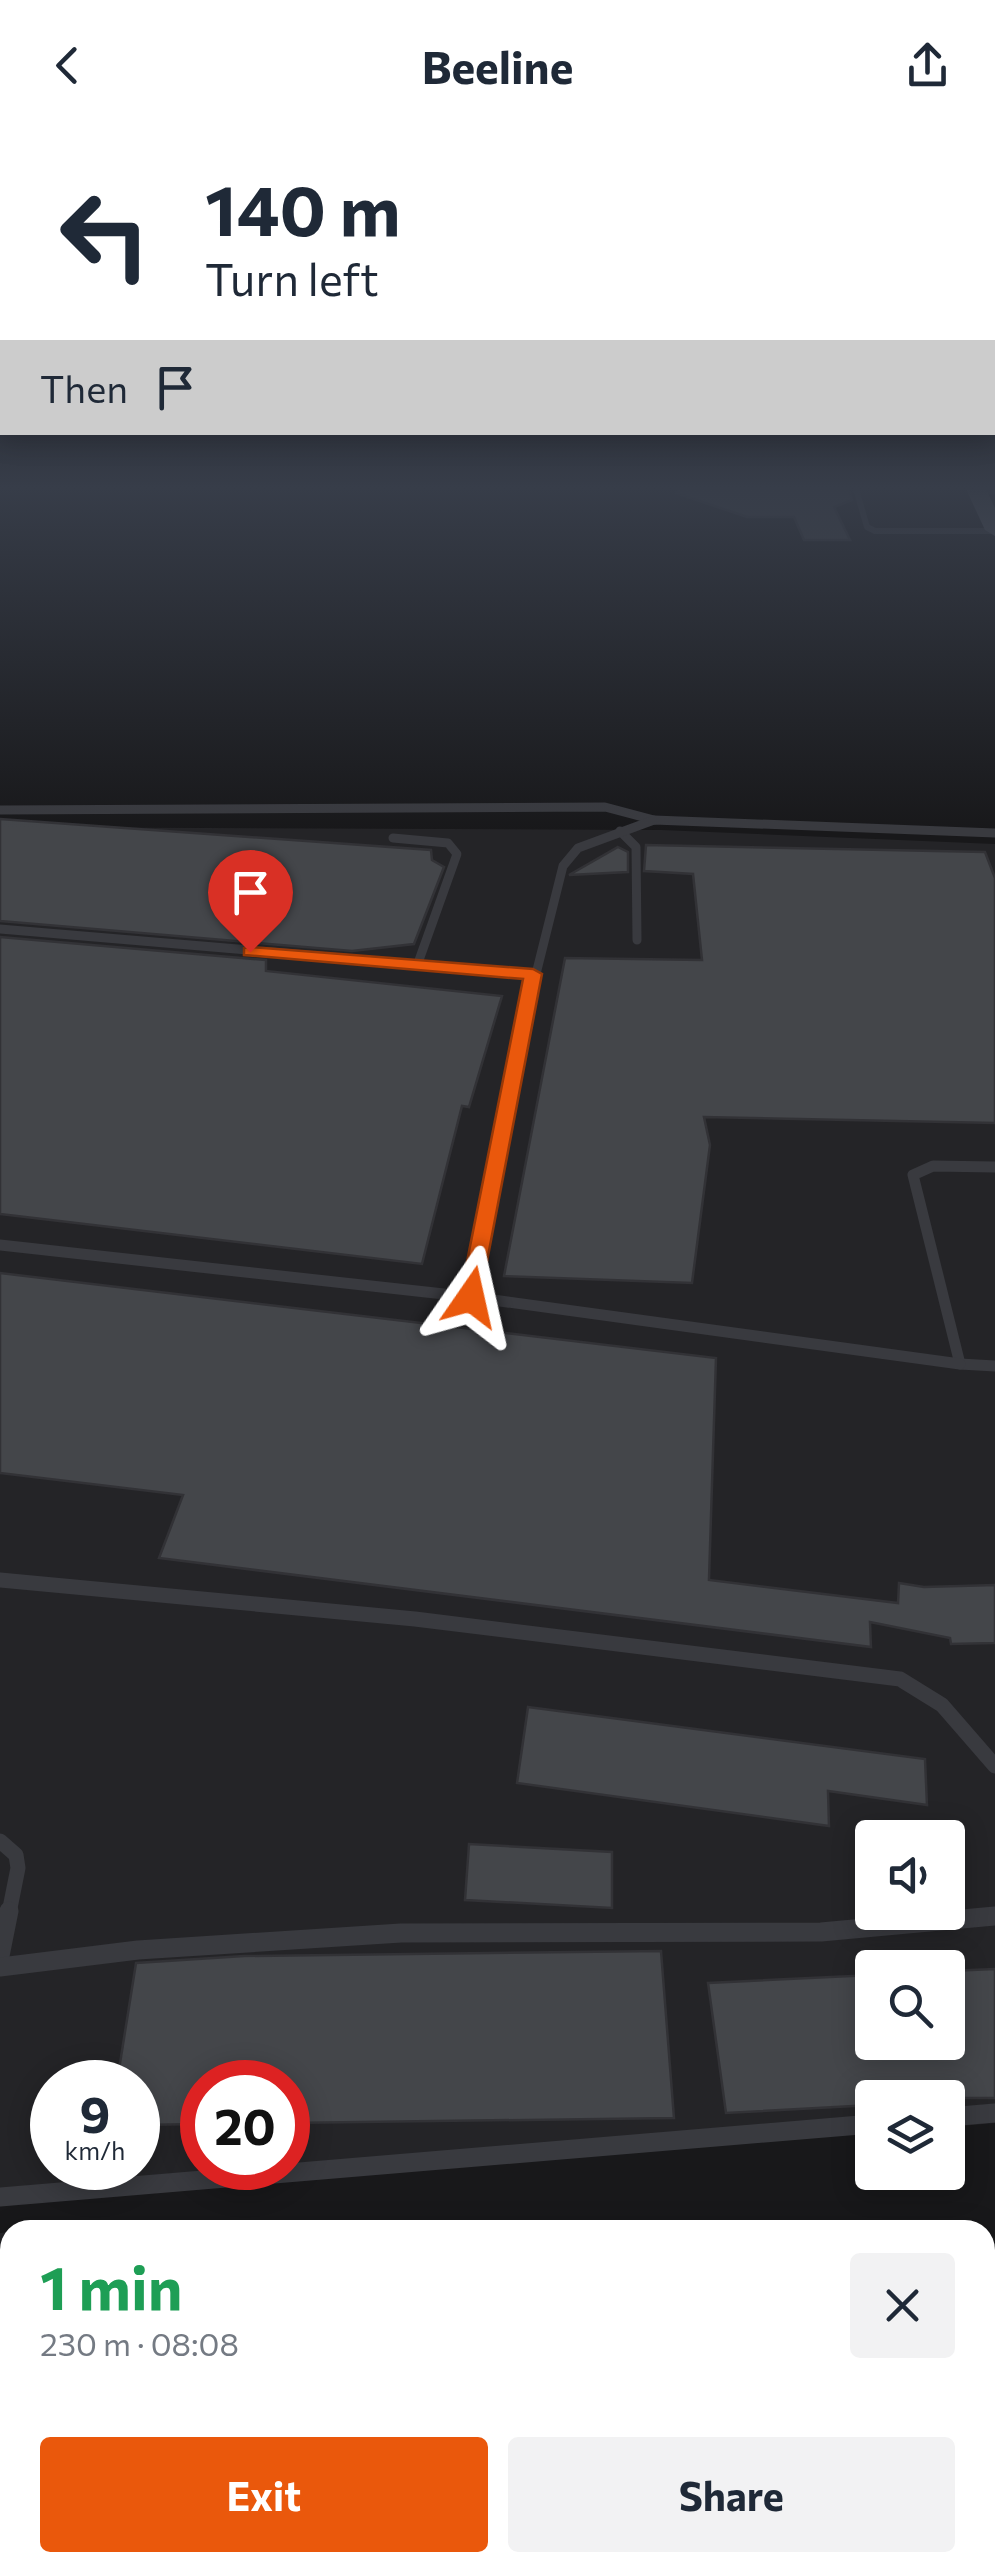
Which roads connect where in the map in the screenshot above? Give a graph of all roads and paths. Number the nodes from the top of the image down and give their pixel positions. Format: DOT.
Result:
graph roads {
  1 [pos="0,810"];
  2 [pos="654,820"];
  3 [pos="620,831"];
  4 [pos="995,833"];
  5 [pos="393,838"];
  6 [pos="0,930"];
  7 [pos="637,940"];
  8 [pos="418,963"];
  9 [pos="533,974"];
  10 [pos="995,1167"];
  11 [pos="0,1245"];
  12 [pos="471,1297"];
  13 [pos="960,1364"];
  14 [pos="995,1366"];
  15 [pos="0,1580"];
  16 [pos="995,1766"];
  17 [pos="0,1841"];
  18 [pos="995,1916"];
  19 [pos="0,1956"];
  20 [pos="0,1968"];
  21 [pos="995,2114"];
  22 [pos="965,2117"];
  23 [pos="855,2125"];
  24 [pos="0,2197"];
  1 -- 2 [label="lane"];
  2 -- 3 [label="lane"];
  2 -- 4 [label="lane"];
  3 -- 7 [label="lane"];
  3 -- 9 [label="lane"];
  5 -- 8 [label="lane"];
  6 -- 8 [label="lane"];
  8 -- 9 [label="lane"];
  9 -- 12 [label="lane"];
  10 -- 13 [label="lane"];
  11 -- 12 [label="lane"];
  12 -- 13 [label="lane"];
  13 -- 14 [label="lane"];
  15 -- 16 [label="lane"];
  17 -- 19 [label="lane"];
  18 -- 20 [label="lane"];
  21 -- 22 [label="lane"];
  23 -- 24 [label="lane"];
}
